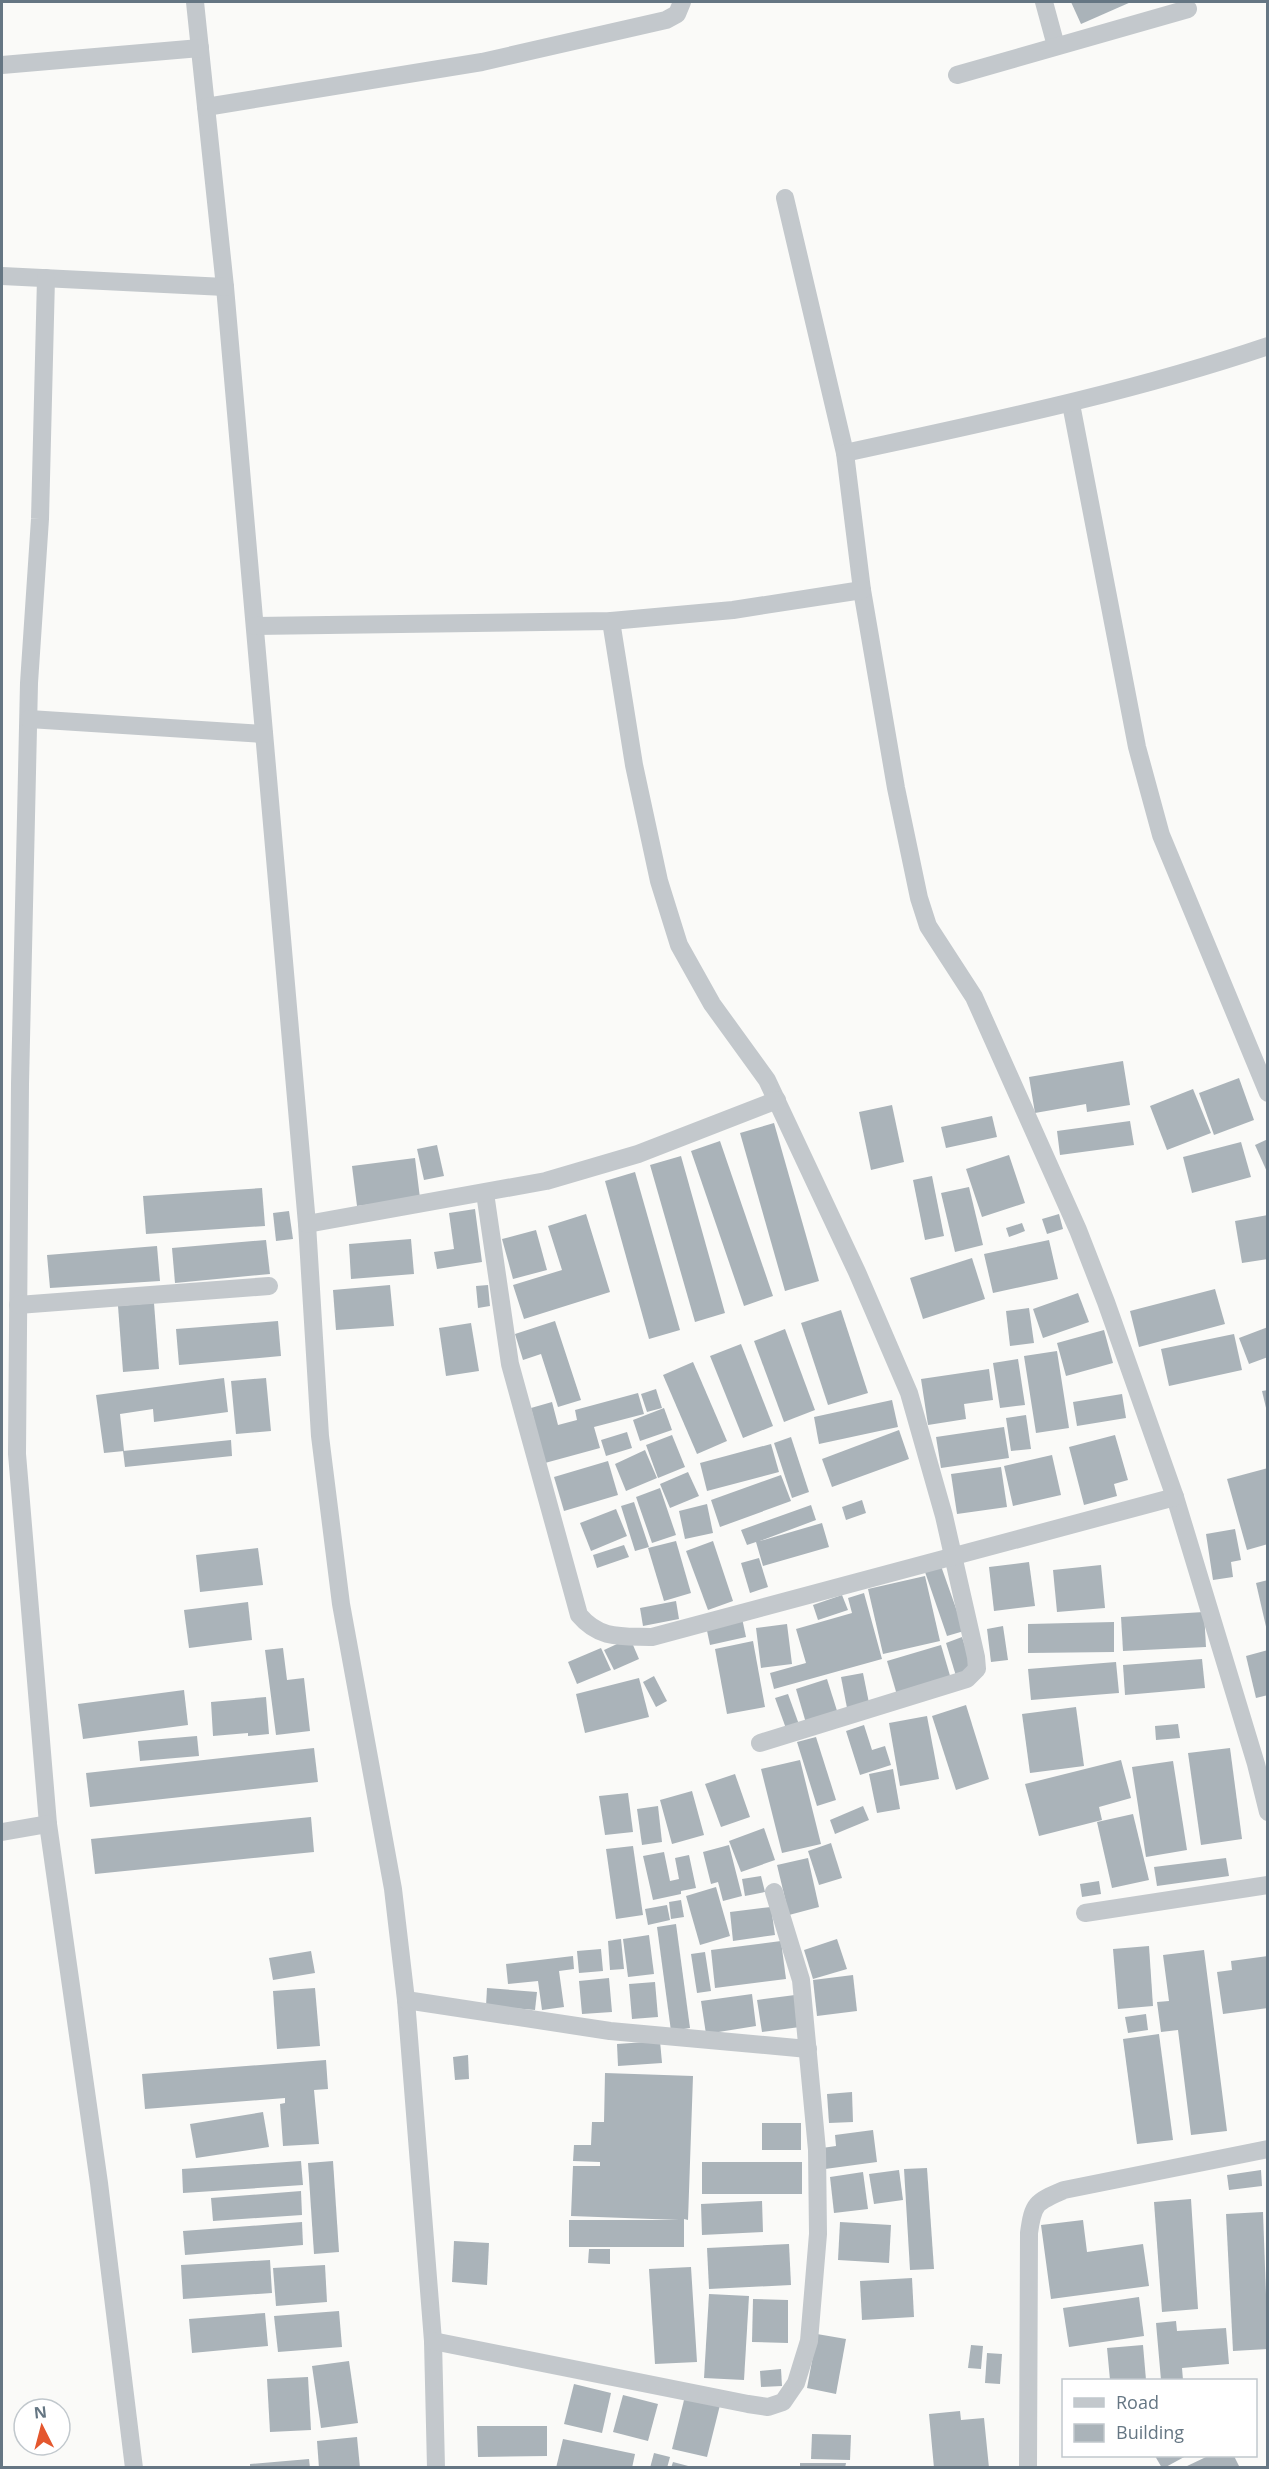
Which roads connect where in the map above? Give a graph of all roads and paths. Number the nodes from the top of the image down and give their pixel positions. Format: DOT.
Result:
graph roads {
  1 [pos="195,2"];
  2 [pos="682,2"];
  3 [pos="1044,2"];
  4 [pos="1188,9"];
  5 [pos="1056,46"];
  6 [pos="200,48"];
  7 [pos="2,65"];
  8 [pos="957,75"];
  9 [pos="206,107"];
  10 [pos="785,198"];
  11 [pos="2,276"];
  12 [pos="46,278"];
  13 [pos="225,287"];
  14 [pos="1268,346"];
  15 [pos="1071,404"];
  16 [pos="845,453"];
  17 [pos="862,590"];
  18 [pos="611,621"];
  19 [pos="255,626"];
  20 [pos="28,719"];
  21 [pos="264,734"];
  22 [pos="1268,1093"];
  23 [pos="777,1100"];
  24 [pos="485,1193"];
  25 [pos="308,1224"];
  26 [pos="269,1286"];
  27 [pos="18,1305"];
  28 [pos="1175,1497"];
  29 [pos="952,1556"];
  30 [pos="760,1743"];
  31 [pos="1268,1812"];
  32 [pos="48,1824"];
  33 [pos="2,1832"];
  34 [pos="1268,1885"];
  35 [pos="774,1892"];
  36 [pos="1085,1913"];
  37 [pos="406,2000"];
  38 [pos="808,2049"];
  39 [pos="1268,2149"];
  40 [pos="434,2341"];
  41 [pos="440,2467"];
  42 [pos="134,2468"];
  43 [pos="1028,2468"];
  1 -- 6 [label="street"];
  2 -- 9 [label="street"];
  3 -- 5 [label="street"];
  4 -- 5 [label="street"];
  5 -- 8 [label="street"];
  6 -- 7 [label="street"];
  6 -- 9 [label="street"];
  9 -- 13 [label="street"];
  10 -- 16 [label="street"];
  11 -- 12 [label="street"];
  12 -- 13 [label="street"];
  12 -- 20 [label="street"];
  13 -- 19 [label="street"];
  14 -- 15 [label="street"];
  15 -- 16 [label="street"];
  15 -- 22 [label="street"];
  16 -- 17 [label="street"];
  17 -- 18 [label="street"];
  17 -- 28 [label="street"];
  18 -- 19 [label="street"];
  18 -- 23 [label="street"];
  19 -- 21 [label="street"];
  20 -- 21 [label="street"];
  20 -- 27 [label="street"];
  21 -- 25 [label="street"];
  23 -- 24 [label="street"];
  23 -- 29 [label="street"];
  24 -- 25 [label="street"];
  24 -- 29 [label="street"];
  25 -- 37 [label="street"];
  26 -- 27 [label="street"];
  27 -- 32 [label="street"];
  28 -- 29 [label="street"];
  28 -- 31 [label="street"];
  29 -- 30 [label="street"];
  32 -- 33 [label="street"];
  32 -- 42 [label="street"];
  34 -- 36 [label="street"];
  35 -- 38 [label="street"];
  37 -- 38 [label="street"];
  37 -- 40 [label="street"];
  38 -- 40 [label="street"];
  39 -- 43 [label="street"];
  40 -- 41 [label="street"];
}
